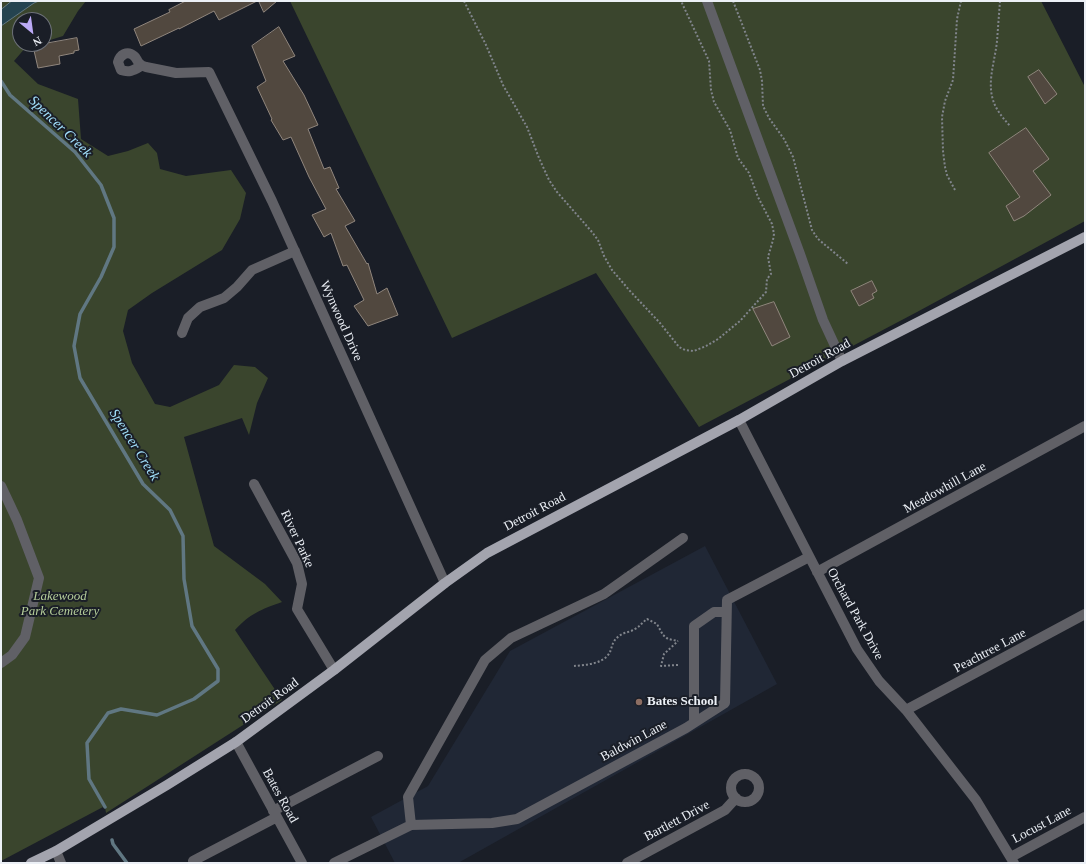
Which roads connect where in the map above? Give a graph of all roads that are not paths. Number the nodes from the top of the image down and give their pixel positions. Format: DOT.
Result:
graph roads {
  1 [pos="707,1"];
  2 [pos="142,66"];
  3 [pos="1085,237"];
  4 [pos="295,251"];
  5 [pos="182,333"];
  6 [pos="842,361"];
  7 [pos="739,420"];
  8 [pos="1085,426"];
  9 [pos="254,484"];
  10 [pos="1,486"];
  11 [pos="683,538"];
  12 [pos="809,557"];
  13 [pos="817,572"];
  14 [pos="445,583"];
  15 [pos="726,612"];
  16 [pos="1085,614"];
  17 [pos="1,664"];
  18 [pos="334,670"];
  19 [pos="906,710"];
  20 [pos="694,723"];
  21 [pos="236,742"];
  22 [pos="378,756"];
  23 [pos="736,798"];
  24 [pos="275,814"];
  25 [pos="1085,817"];
  26 [pos="411,825"];
  27 [pos="56,851"];
  28 [pos="1013,860"];
  29 [pos="193,861"];
  30 [pos="31,863"];
  31 [pos="61,863"];
  32 [pos="302,863"];
  33 [pos="334,863"];
  34 [pos="627,863"];
  1 -- 6 [label="street"];
  2 -- 4 [label="street, Wynwood Drive"];
  3 -- 6 [label="main road, Detroit Road"];
  4 -- 5 [label="street"];
  4 -- 14 [label="street, Wynwood Drive"];
  6 -- 7 [label="main road, Detroit Road"];
  7 -- 12 [label="street, Orchard Park Drive"];
  7 -- 14 [label="main road, Detroit Road"];
  8 -- 13 [label="street, Meadowhill Lane"];
  9 -- 18 [label="street, River Parke"];
  10 -- 17 [label="street"];
  11 -- 26 [label="street"];
  12 -- 13 [label="street, Orchard Park Drive"];
  12 -- 15 [label="street, Baldwin Lane"];
  13 -- 19 [label="street, Orchard Park Drive"];
  14 -- 18 [label="main road, Detroit Road"];
  15 -- 20 [label="street, Baldwin Lane"];
  15 -- 20 [label="street"];
  16 -- 19 [label="street, Peachtree Lane"];
  18 -- 21 [label="main road, Detroit Road"];
  19 -- 28 [label="street, Orchard Park Drive"];
  20 -- 26 [label="street, Baldwin Lane"];
  21 -- 24 [label="street, Bates Road"];
  21 -- 27 [label="main road, Detroit Road"];
  22 -- 24 [label="street"];
  23 -- 34 [label="street, Bartlett Drive"];
  24 -- 29 [label="street"];
  24 -- 32 [label="street, Bates Road"];
  25 -- 28 [label="street, Locust Lane"];
  26 -- 33 [label="street, Baldwin Lane"];
  27 -- 30 [label="main road, Detroit Road"];
  27 -- 31 [label="street"];
}
